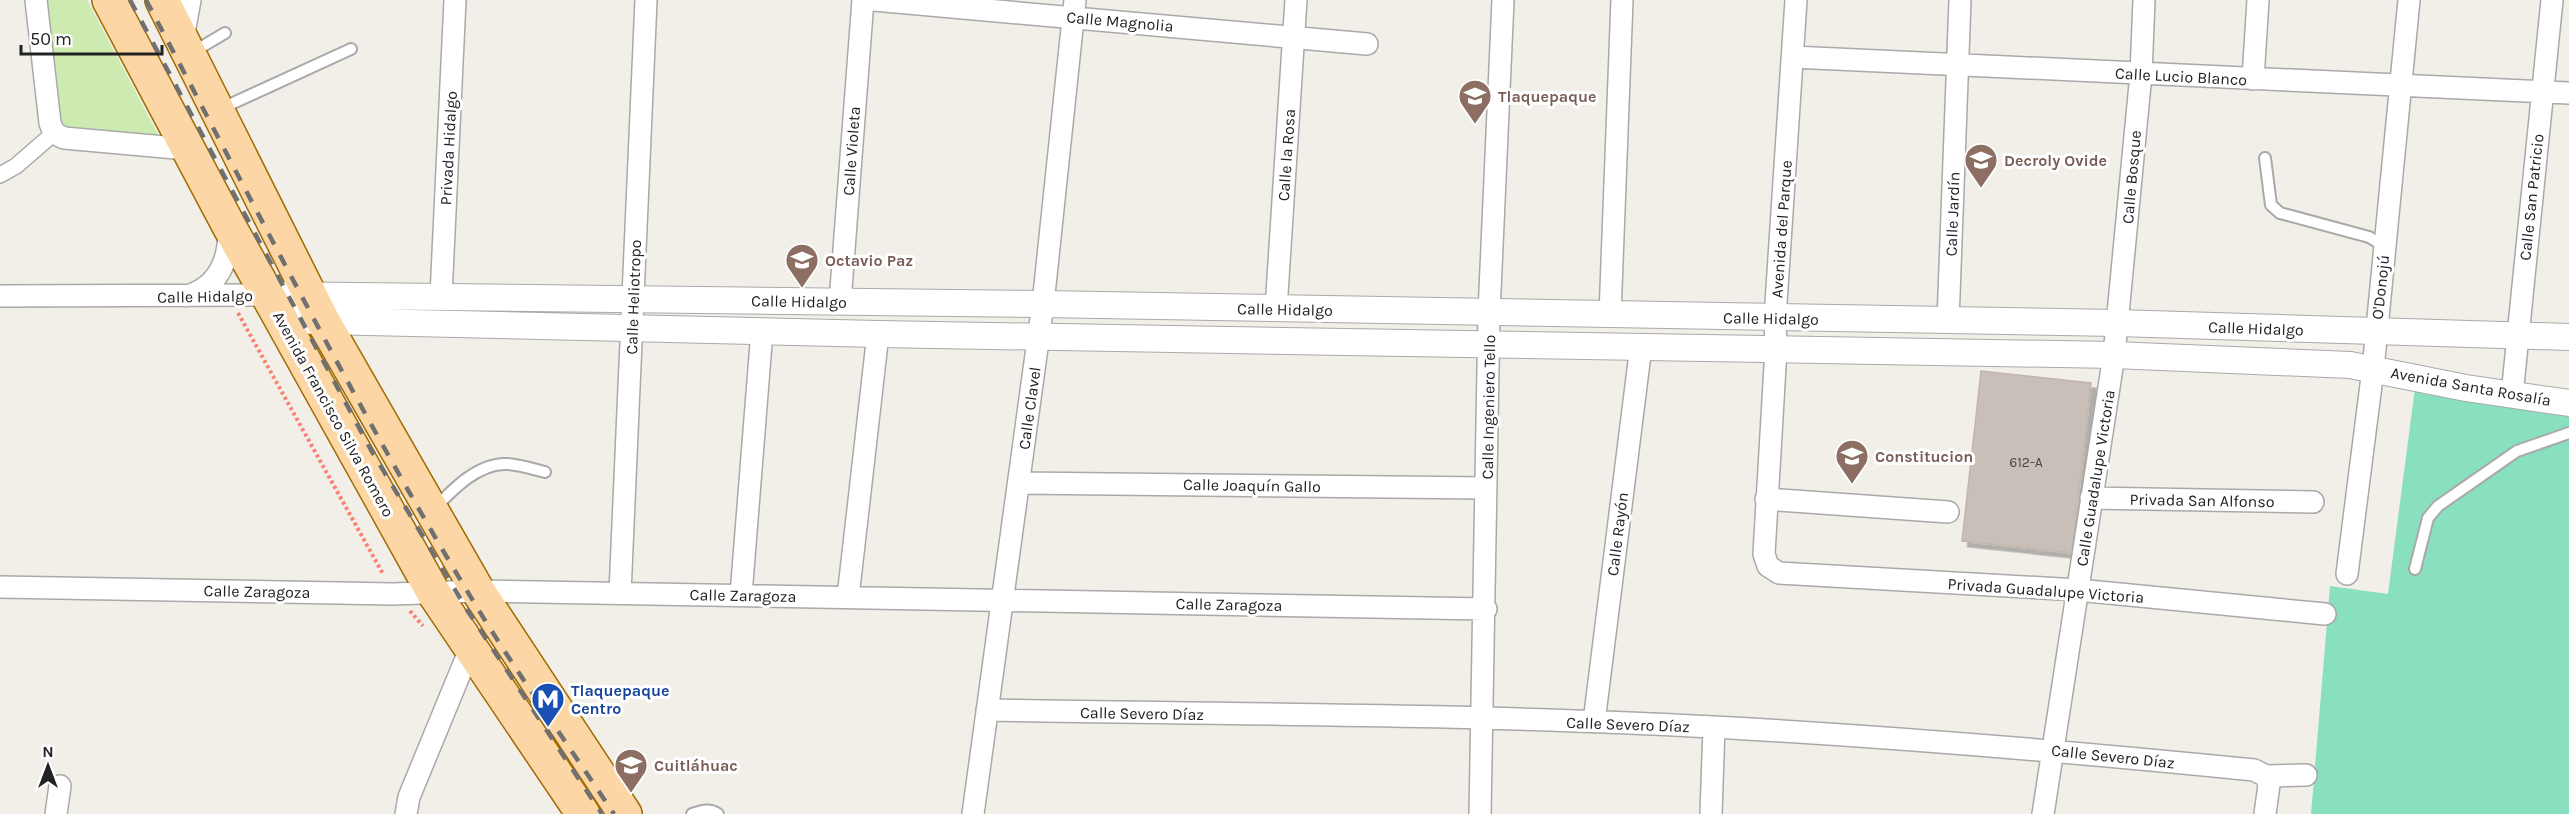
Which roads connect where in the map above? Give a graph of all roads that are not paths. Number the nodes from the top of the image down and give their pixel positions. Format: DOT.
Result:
graph roads {
  1 [pos="36,0"];
  2 [pos="109,0"];
  3 [pos="162,0"];
  4 [pos="190,0"];
  5 [pos="455,0"];
  6 [pos="646,0"];
  7 [pos="862,0"];
  8 [pos="874,0"];
  9 [pos="1296,0"];
  10 [pos="1503,0"];
  11 [pos="1622,0"];
  12 [pos="1796,0"];
  13 [pos="1960,0"];
  14 [pos="2144,0"];
  15 [pos="2258,0"];
  16 [pos="2409,0"];
  17 [pos="2552,0"];
  18 [pos="1074,9"];
  19 [pos="225,33"];
  20 [pos="1293,37"];
  21 [pos="1367,44"];
  22 [pos="186,46"];
  23 [pos="351,49"];
  24 [pos="1792,57"];
  25 [pos="1957,65"];
  26 [pos="2141,74"];
  27 [pos="2253,79"];
  28 [pos="2400,86"];
  29 [pos="2542,92"];
  30 [pos="2569,93"];
  31 [pos="217,110"];
  32 [pos="54,133"];
  33 [pos="187,149"];
  34 [pos="2265,158"];
  35 [pos="0,175"];
  36 [pos="229,226"];
  37 [pos="2384,246"];
  38 [pos="0,296"];
  39 [pos="441,296"];
  40 [pos="183,297"];
  41 [pos="633,299"];
  42 [pos="840,302"];
  43 [pos="1043,304"];
  44 [pos="274,308"];
  45 [pos="315,308"];
  46 [pos="1276,309"];
  47 [pos="1489,313"];
  48 [pos="1610,315"];
  49 [pos="1775,318"];
  50 [pos="1948,321"];
  51 [pos="2117,323"];
  52 [pos="631,328"];
  53 [pos="762,332"];
  54 [pos="2376,333"];
  55 [pos="878,334"];
  56 [pos="1039,336"];
  57 [pos="2517,336"];
  58 [pos="2569,337"];
  59 [pos="1489,344"];
  60 [pos="1641,346"];
  61 [pos="1776,349"];
  62 [pos="2114,355"];
  63 [pos="2373,369"];
  64 [pos="2512,394"];
  65 [pos="2569,403"];
  66 [pos="2569,433"];
  67 [pos="545,472"];
  68 [pos="1019,483"];
  69 [pos="1486,488"];
  70 [pos="2091,498"];
  71 [pos="1766,499"];
  72 [pos="2313,502"];
  73 [pos="432,512"];
  74 [pos="1948,512"];
  75 [pos="1768,566"];
  76 [pos="2415,569"];
  77 [pos="2347,574"];
  78 [pos="0,587"];
  79 [pos="2078,590"];
  80 [pos="478,591"];
  81 [pos="433,592"];
  82 [pos="620,593"];
  83 [pos="741,595"];
  84 [pos="849,597"];
  85 [pos="1002,600"];
  86 [pos="1485,609"];
  87 [pos="2325,614"];
  88 [pos="470,649"];
  89 [pos="987,710"];
  90 [pos="1483,718"];
  91 [pos="1594,722"];
  92 [pos="1714,727"];
  93 [pos="2052,750"];
  94 [pos="2306,775"];
  95 [pos="2266,776"];
  96 [pos="60,786"];
  97 [pos="56,814"];
  98 [pos="406,814"];
  99 [pos="583,814"];
  100 [pos="625,814"];
  101 [pos="692,814"];
  102 [pos="718,814"];
  103 [pos="973,814"];
  104 [pos="1480,814"];
  105 [pos="1711,814"];
  106 [pos="2043,814"];
  107 [pos="2265,814"];
  1 -- 32 [label="street"];
  2 -- 33 [label="main road, Avenida Francisco Silva Romero"];
  3 -- 22 [label="main road"];
  4 -- 22 [label="street"];
  5 -- 39 [label="street, Privada Hidalgo"];
  6 -- 41 [label="street, Calle Heliotropo"];
  7 -- 42 [label="street, Calle Violeta"];
  8 -- 18 [label="street, Calle Magnolia"];
  9 -- 20 [label="street, Calle la Rosa"];
  10 -- 47 [label="street, Calle Ingeniero Tello"];
  11 -- 48 [label="street"];
  12 -- 24 [label="street, Avenida del Parque"];
  13 -- 25 [label="street, Calle Jardín"];
  14 -- 26 [label="street, Calle Bosque"];
  15 -- 27 [label="street"];
  16 -- 28 [label="street, O'Donojú"];
  17 -- 29 [label="street, Calle San Patricio"];
  18 -- 20 [label="street, Calle Magnolia"];
  18 -- 43 [label="street, Calle Clavel"];
  19 -- 22 [label="lane"];
  20 -- 21 [label="street, Calle Magnolia"];
  20 -- 46 [label="street, Calle la Rosa"];
  22 -- 31 [label="main road"];
  23 -- 31 [label="lane"];
  24 -- 25 [label="street, Calle Lucio Blanco"];
  24 -- 49 [label="street, Avenida del Parque"];
  25 -- 26 [label="street, Calle Lucio Blanco"];
  25 -- 50 [label="street, Calle Jardín"];
  26 -- 27 [label="street, Calle Lucio Blanco"];
  26 -- 51 [label="street, Calle Bosque"];
  27 -- 28 [label="street, Calle Lucio Blanco"];
  28 -- 29 [label="street, Calle Lucio Blanco"];
  28 -- 37 [label="street, O'Donojú"];
  29 -- 30 [label="street, Calle Lucio Blanco"];
  29 -- 57 [label="street, Calle San Patricio"];
  31 -- 45 [label="main road"];
  32 -- 33 [label="street"];
  32 -- 35 [label="street"];
  33 -- 36 [label="main road, Avenida Francisco Silva Romero"];
  34 -- 37 [label="lane"];
  36 -- 40 [label="street"];
  36 -- 44 [label="main road, Avenida Francisco Silva Romero"];
  37 -- 54 [label="street, O'Donojú"];
  38 -- 40 [label="street, Calle Hidalgo"];
  39 -- 41 [label="street, Calle Hidalgo"];
  39 -- 45 [label="street, Calle Hidalgo"];
  40 -- 44 [label="street, Calle Hidalgo"];
  41 -- 42 [label="street, Calle Hidalgo"];
  41 -- 52 [label="street, Calle Heliotropo"];
  42 -- 43 [label="street, Calle Hidalgo"];
  43 -- 46 [label="street, Calle Hidalgo"];
  43 -- 56 [label="street, Calle Clavel"];
  44 -- 45 [label="street, Calle Hidalgo"];
  44 -- 81 [label="main road, Avenida Francisco Silva Romero"];
  45 -- 52 [label="street, Calle Hidalgo"];
  45 -- 73 [label="main road"];
  46 -- 47 [label="street, Calle Hidalgo"];
  47 -- 48 [label="street, Calle Hidalgo"];
  47 -- 59 [label="street, Calle Ingeniero Tello"];
  48 -- 49 [label="street, Calle Hidalgo"];
  49 -- 50 [label="street, Calle Hidalgo"];
  49 -- 61 [label="street, Avenida del Parque"];
  50 -- 51 [label="street, Calle Hidalgo"];
  51 -- 54 [label="street, Calle Hidalgo"];
  51 -- 62 [label="street, Calle Bosque"];
  52 -- 53 [label="street, Calle Hidalgo"];
  52 -- 82 [label="street, Calle Heliotropo"];
  53 -- 55 [label="street, Calle Hidalgo"];
  53 -- 83 [label="street"];
  54 -- 57 [label="street, Calle Hidalgo"];
  54 -- 63 [label="street, O'Donojú"];
  55 -- 56 [label="street, Calle Hidalgo"];
  55 -- 84 [label="street"];
  56 -- 59 [label="street, Calle Hidalgo"];
  56 -- 68 [label="street, Calle Clavel"];
  57 -- 58 [label="street, Calle Hidalgo"];
  57 -- 64 [label="street, Calle San Patricio"];
  59 -- 60 [label="street, Calle Hidalgo"];
  59 -- 69 [label="street, Calle Ingeniero Tello"];
  60 -- 61 [label="street, Calle Hidalgo"];
  60 -- 91 [label="street, Calle Rayón"];
  61 -- 62 [label="street, Calle Hidalgo"];
  61 -- 71 [label="street, Avenida del Parque"];
  62 -- 63 [label="street, Calle Hidalgo"];
  62 -- 70 [label="street, Calle Guadalupe Victoria"];
  63 -- 64 [label="street, Avenida Santa Rosalía"];
  63 -- 77 [label="street, O'Donojú"];
  64 -- 65 [label="street, Avenida Santa Rosalía"];
  66 -- 76 [label="lane"];
  67 -- 73 [label="lane"];
  68 -- 69 [label="street, Calle Joaquín Gallo"];
  68 -- 85 [label="street, Calle Clavel"];
  69 -- 86 [label="street, Calle Ingeniero Tello"];
  70 -- 72 [label="street, Privada San Alfonso"];
  70 -- 79 [label="street, Calle Guadalupe Victoria"];
  71 -- 74 [label="street"];
  71 -- 75 [label="street, Avenida del Parque"];
  73 -- 80 [label="main road"];
  75 -- 79 [label="street, Privada Guadalupe Victoria"];
  78 -- 81 [label="street, Calle Zaragoza"];
  79 -- 87 [label="street, Privada Guadalupe Victoria"];
  79 -- 93 [label="street, Calle Guadalupe Victoria"];
  80 -- 81 [label="street, Calle Zaragoza"];
  80 -- 82 [label="street, Calle Zaragoza"];
  80 -- 100 [label="main road"];
  81 -- 88 [label="main road, Avenida Francisco Silva Romero"];
  82 -- 83 [label="street, Calle Zaragoza"];
  83 -- 84 [label="street, Calle Zaragoza"];
  84 -- 85 [label="street, Calle Zaragoza"];
  85 -- 86 [label="street, Calle Zaragoza"];
  85 -- 89 [label="street, Calle Clavel"];
  86 -- 90 [label="street, Calle Ingeniero Tello"];
  88 -- 98 [label="street"];
  88 -- 99 [label="main road, Avenida Francisco Silva Romero"];
  89 -- 90 [label="street, Calle Severo Díaz"];
  89 -- 103 [label="street, Calle Clavel"];
  90 -- 91 [label="street, Calle Severo Díaz"];
  90 -- 104 [label="street, Calle Ingeniero Tello"];
  91 -- 92 [label="street, Calle Severo Díaz"];
  92 -- 93 [label="street, Calle Severo Díaz"];
  92 -- 105 [label="street"];
  93 -- 95 [label="street, Calle Severo Díaz"];
  93 -- 106 [label="street, Calle Guadalupe Victoria"];
  94 -- 95 [label="street, Calle Severo Díaz"];
  95 -- 107 [label="street"];
  96 -- 97 [label="street"];
  101 -- 102 [label="lane"];
}
